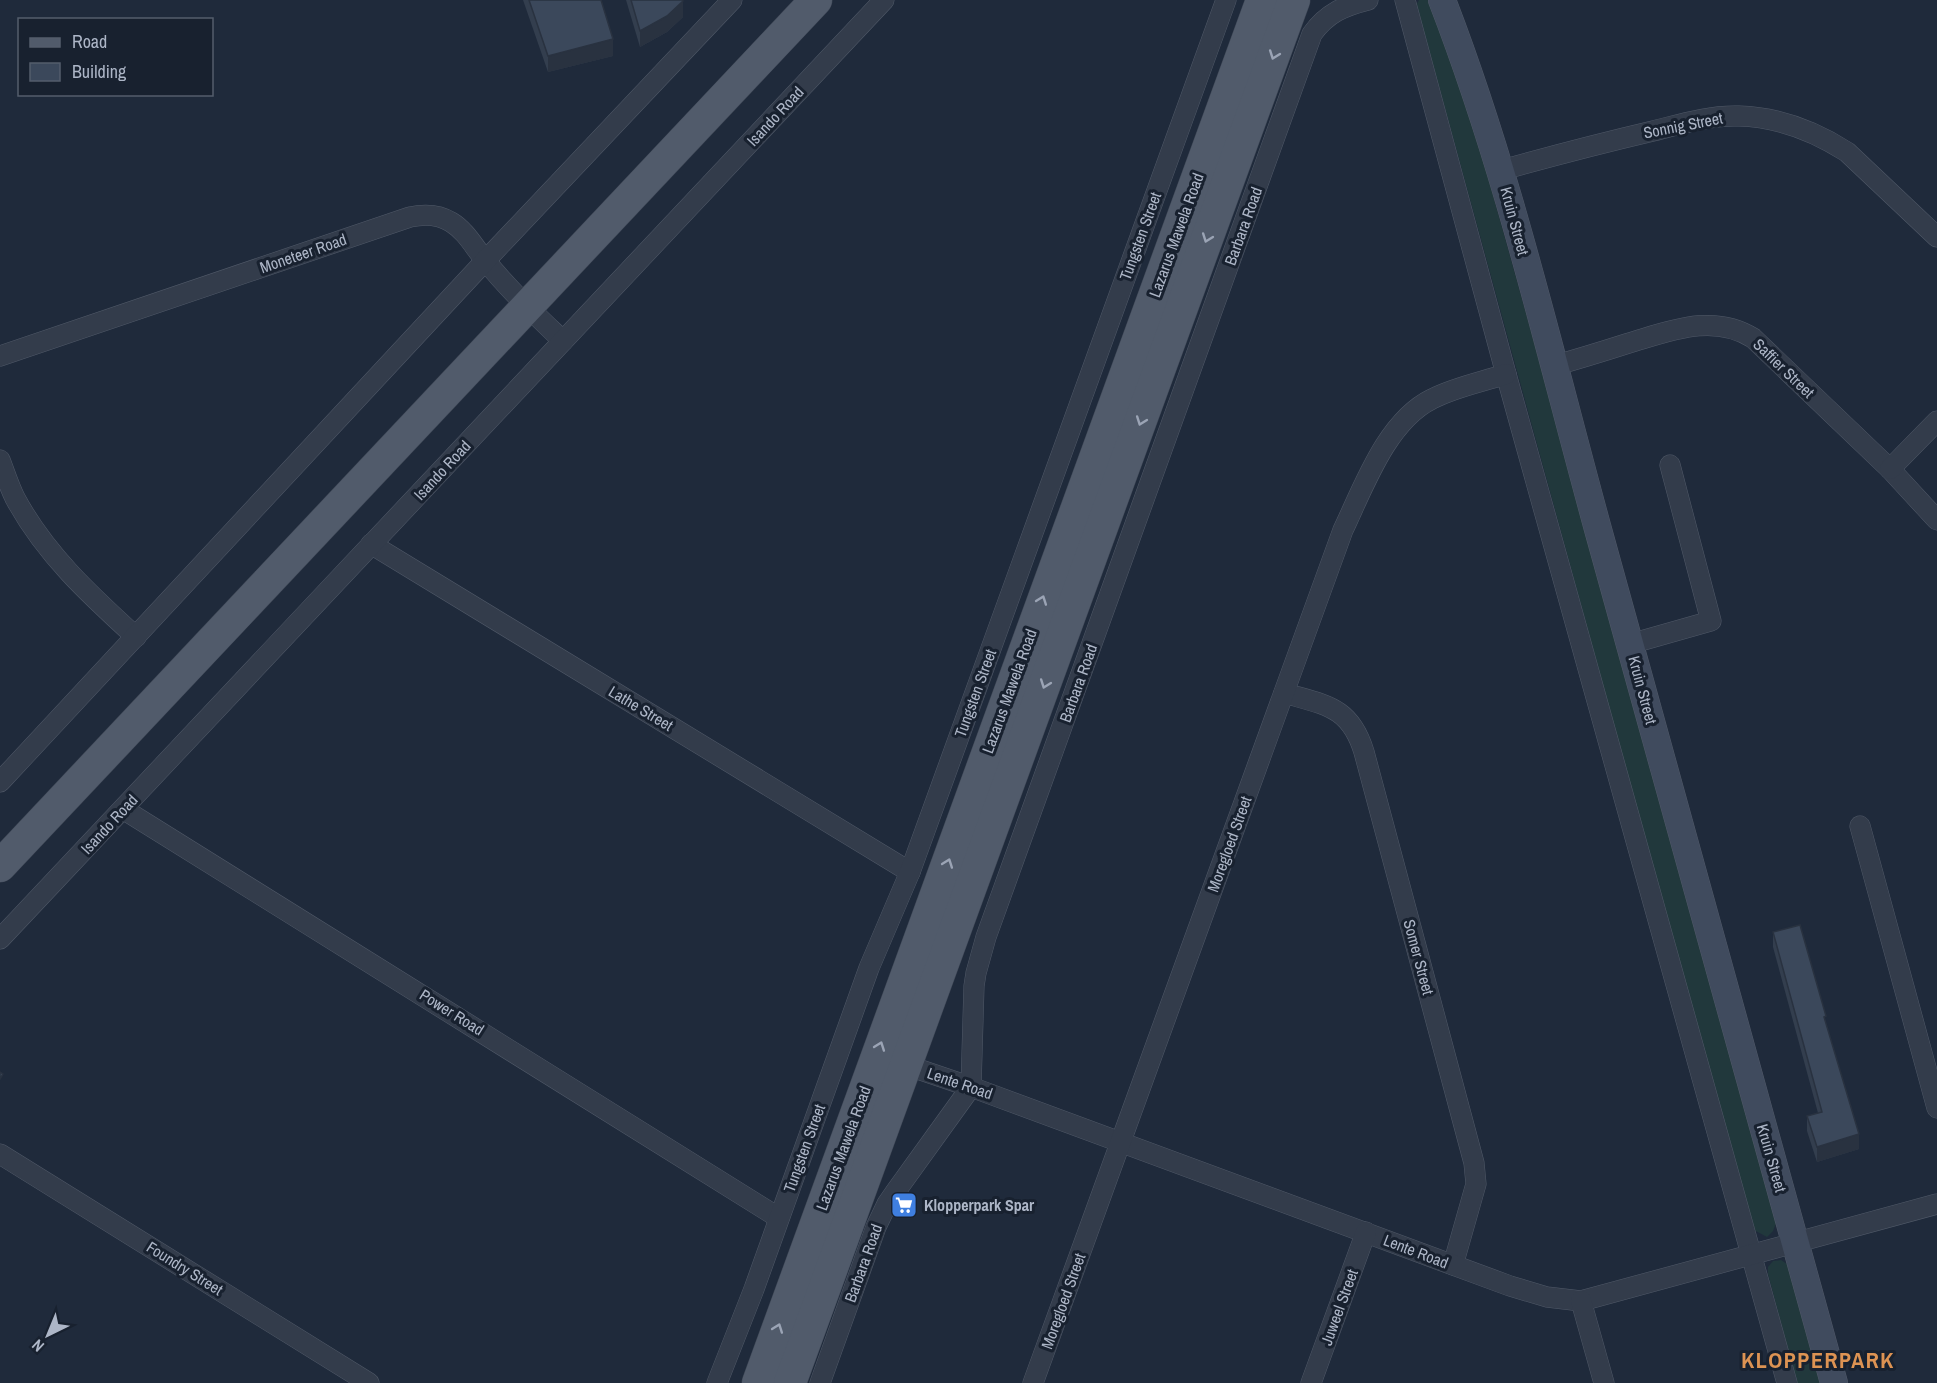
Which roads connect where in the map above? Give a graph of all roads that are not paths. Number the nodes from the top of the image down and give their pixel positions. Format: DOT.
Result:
graph roads {
  1 [pos="732,0"];
  2 [pos="816,0"];
  3 [pos="884,0"];
  4 [pos="1226,0"];
  5 [pos="1262,0"];
  6 [pos="1294,0"];
  7 [pos="1368,0"];
  8 [pos="1405,0"];
  9 [pos="1442,0"];
  10 [pos="1502,170"];
  11 [pos="1937,237"];
  12 [pos="485,261"];
  13 [pos="528,306"];
  14 [pos="563,341"];
  15 [pos="0,356"];
  16 [pos="1553,366"];
  17 [pos="1506,374"];
  18 [pos="1937,421"];
  19 [pos="0,460"];
  20 [pos="1670,465"];
  21 [pos="1890,470"];
  22 [pos="1937,520"];
  23 [pos="372,544"];
  24 [pos="136,637"];
  25 [pos="1630,644"];
  26 [pos="1284,693"];
  27 [pos="0,782"];
  28 [pos="123,809"];
  29 [pos="1860,826"];
  30 [pos="0,866"];
  31 [pos="910,872"];
  32 [pos="0,939"];
  33 [pos="906,1065"];
  34 [pos="971,1086"];
  35 [pos="1937,1108"];
  36 [pos="1120,1142"];
  37 [pos="844,1146"];
  38 [pos="0,1154"];
  39 [pos="1937,1204"];
  40 [pos="779,1218"];
  41 [pos="1366,1232"];
  42 [pos="1796,1242"];
  43 [pos="1751,1254"];
  44 [pos="1453,1265"];
  45 [pos="1581,1301"];
  46 [pos="369,1383"];
  47 [pos="717,1383"];
  48 [pos="758,1383"];
  49 [pos="790,1383"];
  50 [pos="820,1383"];
  51 [pos="1033,1383"];
  52 [pos="1311,1383"];
  53 [pos="1604,1383"];
  54 [pos="1787,1383"];
  55 [pos="1834,1383"];
  1 -- 12 [label="street"];
  2 -- 13 [label="main road"];
  3 -- 14 [label="street, Isando Road"];
  4 -- 31 [label="street, Tungsten Street"];
  37 -- 5 [label="main road, Lazarus Mawela Road, one-way"];
  6 -- 33 [label="main road, Lazarus Mawela Road, one-way"];
  7 -- 34 [label="street, Barbara Road"];
  8 -- 17 [label="street"];
  9 -- 10 [label="main road, Kruin Street"];
  10 -- 11 [label="street, Sonnig Street"];
  10 -- 16 [label="main road, Kruin Street"];
  12 -- 13 [label="street, Moneteer Road"];
  12 -- 15 [label="street, Moneteer Road"];
  12 -- 24 [label="street"];
  13 -- 14 [label="street, Moneteer Road"];
  13 -- 30 [label="main road"];
  14 -- 23 [label="street, Isando Road"];
  16 -- 21 [label="street, Saffier Street"];
  16 -- 25 [label="main road, Kruin Street"];
  17 -- 26 [label="street, Moregloed Street"];
  17 -- 43 [label="street"];
  18 -- 21 [label="street"];
  19 -- 24 [label="street"];
  20 -- 25 [label="street"];
  21 -- 22 [label="street, Saffier Street"];
  23 -- 28 [label="street, Isando Road"];
  23 -- 31 [label="street, Lathe Street"];
  24 -- 27 [label="street"];
  25 -- 42 [label="main road, Kruin Street"];
  26 -- 36 [label="street, Moregloed Street"];
  26 -- 44 [label="street, Somer Street"];
  28 -- 32 [label="street, Isando Road"];
  28 -- 40 [label="street, Power Road"];
  29 -- 35 [label="street"];
  31 -- 40 [label="street, Tungsten Street"];
  33 -- 34 [label="street, Lente Road"];
  33 -- 37 [label="main road"];
  33 -- 49 [label="main road, Lazarus Mawela Road"];
  34 -- 36 [label="street, Lente Road"];
  34 -- 50 [label="street, Barbara Road"];
  36 -- 41 [label="street, Lente Road"];
  36 -- 51 [label="street, Moregloed Street"];
  48 -- 37 [label="main road, Lazarus Mawela Road, one-way"];
  38 -- 46 [label="street, Foundry Street"];
  39 -- 42 [label="street, Lente Road"];
  40 -- 47 [label="street, Tungsten Street"];
  41 -- 44 [label="street, Lente Road"];
  41 -- 52 [label="street, Juweel Street"];
  42 -- 43 [label="street, Lente Road"];
  42 -- 55 [label="main road, Kruin Street"];
  43 -- 45 [label="street, Lente Road"];
  43 -- 54 [label="street"];
  44 -- 45 [label="street, Lente Road"];
  45 -- 53 [label="street"];
}
